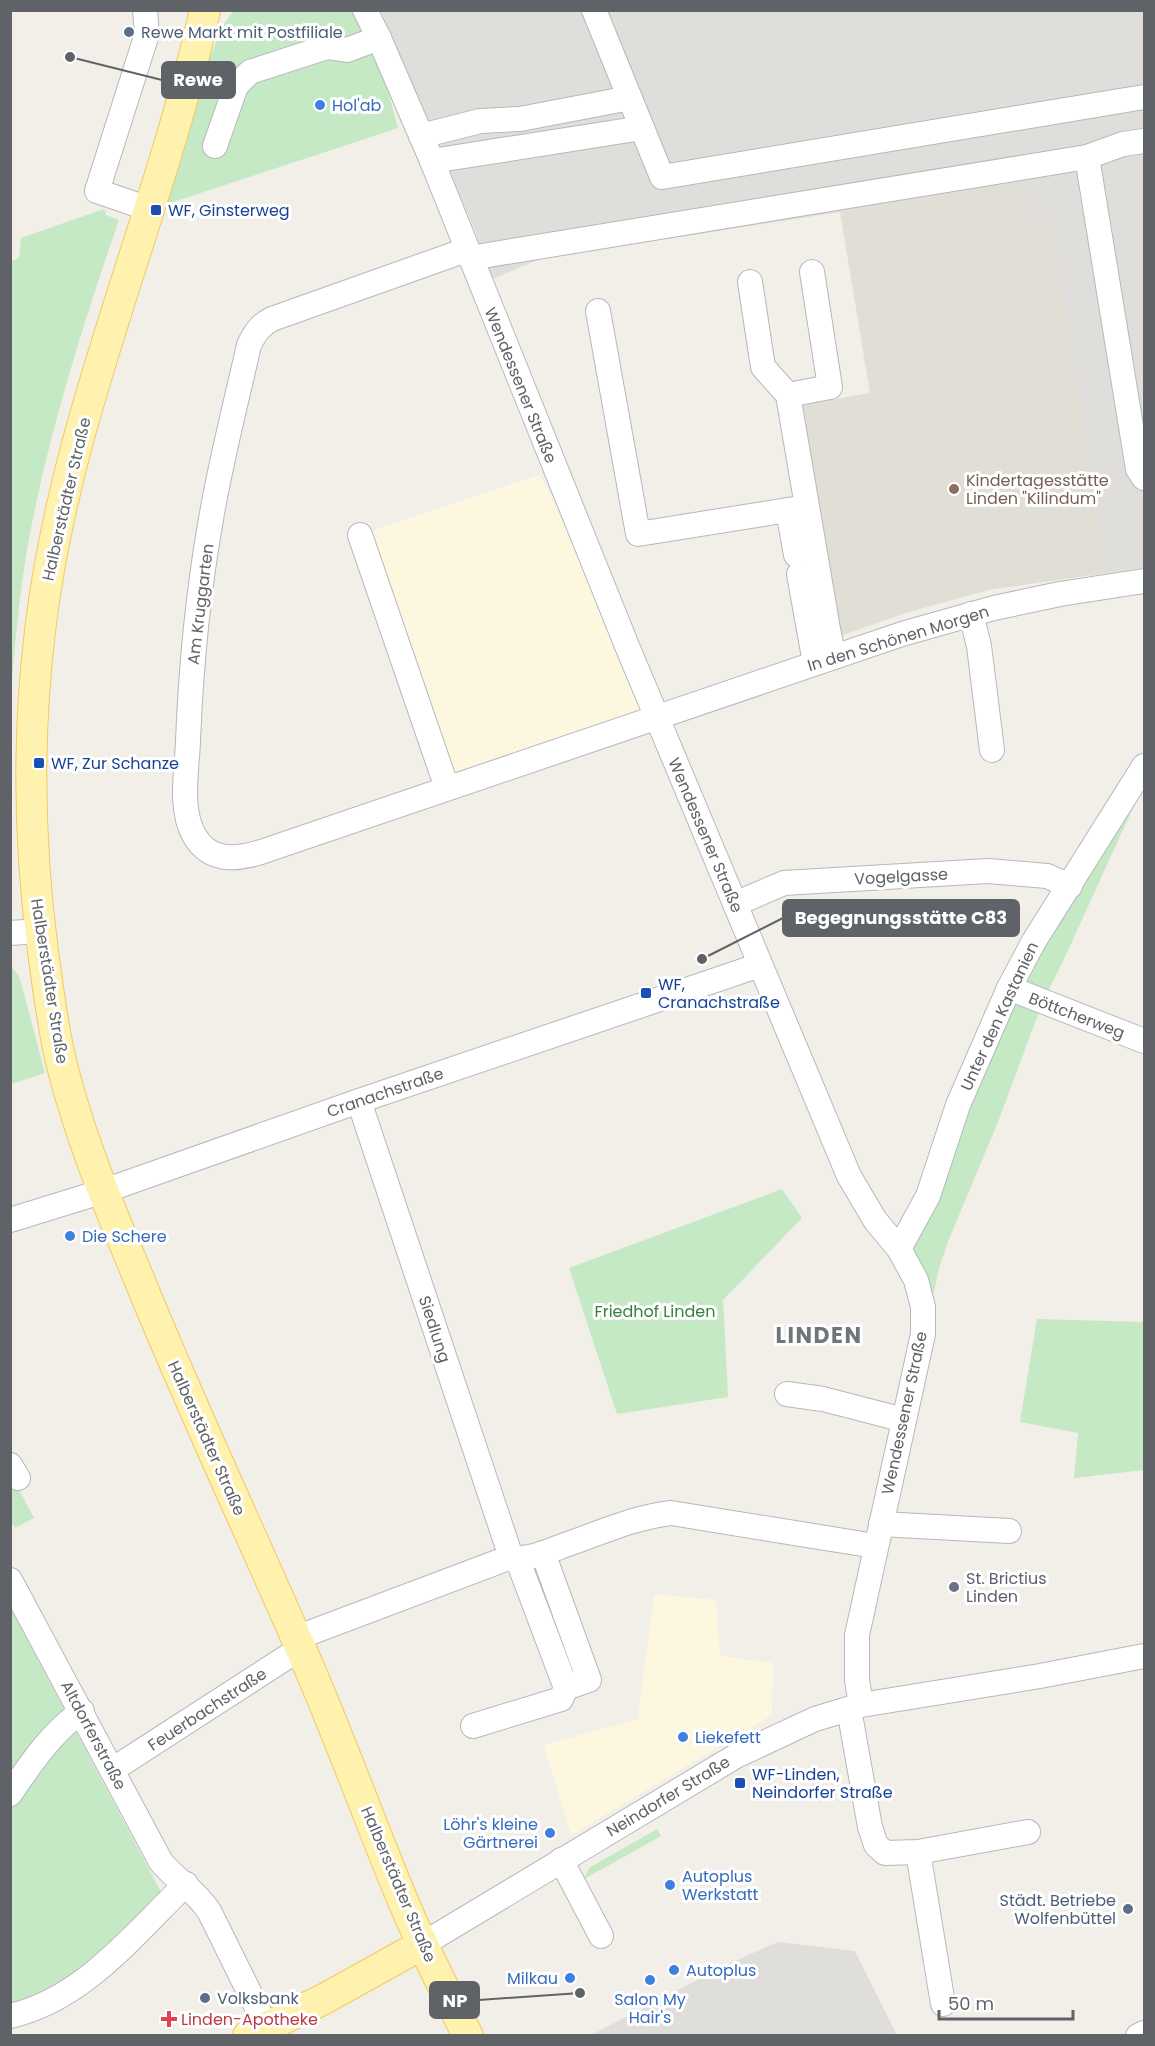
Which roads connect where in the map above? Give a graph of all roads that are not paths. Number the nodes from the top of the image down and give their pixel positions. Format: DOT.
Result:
graph roads {
  1 [pos="145,10"];
  2 [pos="365,10"];
  3 [pos="594,10"];
  4 [pos="205,11"];
  5 [pos="380,38"];
  6 [pos="1144,97"];
  7 [pos="630,98"];
  8 [pos="642,128"];
  9 [pos="421,136"];
  10 [pos="1144,141"];
  11 [pos="215,146"];
  12 [pos="1087,157"];
  13 [pos="432,161"];
  14 [pos="149,209"];
  15 [pos="468,254"];
  16 [pos="812,272"];
  17 [pos="750,282"];
  18 [pos="598,311"];
  19 [pos="788,395"];
  20 [pos="1144,478"];
  21 [pos="797,509"];
  22 [pos="360,535"];
  23 [pos="1144,581"];
  24 [pos="971,614"];
  25 [pos="824,660"];
  26 [pos="657,718"];
  27 [pos="992,750"];
  28 [pos="1144,766"];
  29 [pos="447,788"];
  30 [pos="1070,886"];
  31 [pos="735,904"];
  32 [pos="40,931"];
  33 [pos="10,933"];
  34 [pos="760,965"];
  35 [pos="1009,988"];
  36 [pos="1144,1041"];
  37 [pos="359,1101"];
  38 [pos="104,1191"];
  39 [pos="10,1220"];
  40 [pos="899,1249"];
  41 [pos="787,1394"];
  42 [pos="904,1419"];
  43 [pos="1009,1531"];
  44 [pos="878,1535"];
  45 [pos="543,1553"];
  46 [pos="514,1558"];
  47 [pos="10,1580"];
  48 [pos="299,1643"];
  49 [pos="1144,1656"];
  50 [pos="566,1688"];
  51 [pos="855,1707"];
  52 [pos="82,1711"];
  53 [pos="473,1726"];
  54 [pos="112,1770"];
  55 [pos="10,1794"];
  56 [pos="1028,1832"];
  57 [pos="918,1852"];
  58 [pos="561,1860"];
  59 [pos="186,1884"];
  60 [pos="602,1936"];
  61 [pos="423,1944"];
  62 [pos="943,2004"];
  63 [pos="10,2016"];
  64 [pos="257,2031"];
  65 [pos="1144,2032"];
  66 [pos="468,2036"];
  67 [pos="1138,2036"];
  1 -- 14 [label="street"];
  2 -- 5 [label="street, Wendessener Straße"];
  3 -- 7 [label="street"];
  4 -- 14 [label="main road, Halberstädter Straße"];
  5 -- 9 [label="street, Wendessener Straße"];
  5 -- 11 [label="street"];
  6 -- 8 [label="street"];
  7 -- 8 [label="street"];
  7 -- 9 [label="street"];
  8 -- 13 [label="street"];
  9 -- 13 [label="street, Wendessener Straße"];
  10 -- 12 [label="street, Am Kruggarten"];
  12 -- 15 [label="street, Am Kruggarten"];
  12 -- 20 [label="street"];
  13 -- 15 [label="street, Wendessener Straße"];
  14 -- 32 [label="main road, Halberstädter Straße"];
  15 -- 26 [label="street, Wendessener Straße"];
  15 -- 29 [label="street, Am Kruggarten"];
  16 -- 19 [label="street"];
  17 -- 19 [label="street"];
  18 -- 21 [label="street"];
  19 -- 21 [label="street"];
  21 -- 25 [label="street"];
  21 -- 25 [label="street"];
  22 -- 29 [label="street"];
  23 -- 24 [label="street, In den Schönen Morgen"];
  24 -- 25 [label="street, In den Schönen Morgen"];
  24 -- 27 [label="street"];
  25 -- 26 [label="street, In den Schönen Morgen"];
  26 -- 29 [label="street, Am Kruggarten"];
  26 -- 31 [label="street, Wendessener Straße"];
  28 -- 30 [label="street, Unter den Kastanien"];
  30 -- 31 [label="street, Vogelgasse"];
  30 -- 35 [label="street, Unter den Kastanien"];
  31 -- 34 [label="street, Wendessener Straße"];
  32 -- 33 [label="street"];
  32 -- 38 [label="main road, Halberstädter Straße"];
  34 -- 37 [label="street, Cranachstraße"];
  34 -- 40 [label="street, Wendessener Straße"];
  35 -- 36 [label="street, Böttcherweg"];
  35 -- 40 [label="street, Unter den Kastanien"];
  37 -- 38 [label="street, Cranachstraße"];
  37 -- 46 [label="street, Siedlung"];
  38 -- 39 [label="street, Cranachstraße"];
  38 -- 48 [label="main road, Halberstädter Straße"];
  40 -- 42 [label="street, Wendessener Straße"];
  41 -- 42 [label="street"];
  42 -- 44 [label="street, Wendessener Straße"];
  43 -- 44 [label="street"];
  44 -- 45 [label="street"];
  44 -- 51 [label="street, Wendessener Straße"];
  45 -- 46 [label="street"];
  45 -- 50 [label="street"];
  46 -- 48 [label="street"];
  46 -- 50 [label="street, Siedlung"];
  47 -- 52 [label="street, Altdorferstraße"];
  48 -- 54 [label="street, Feuerbachstraße"];
  48 -- 61 [label="main road, Halberstädter Straße"];
  49 -- 51 [label="street, Neindorfer Straße"];
  50 -- 53 [label="street"];
  51 -- 57 [label="street, Wendessener Straße"];
  51 -- 58 [label="street, Neindorfer Straße"];
  52 -- 54 [label="street, Altdorferstraße"];
  52 -- 55 [label="street"];
  54 -- 59 [label="street, Altdorferstraße"];
  56 -- 57 [label="street, Wendessener Straße"];
  57 -- 62 [label="street"];
  58 -- 60 [label="street"];
  58 -- 61 [label="street, Neindorfer Straße"];
  59 -- 63 [label="street"];
  59 -- 64 [label="street, Altdorferstraße"];
  61 -- 64 [label="main road"];
  61 -- 66 [label="main road, Halberstädter Straße"];
  65 -- 67 [label="street"];
}
